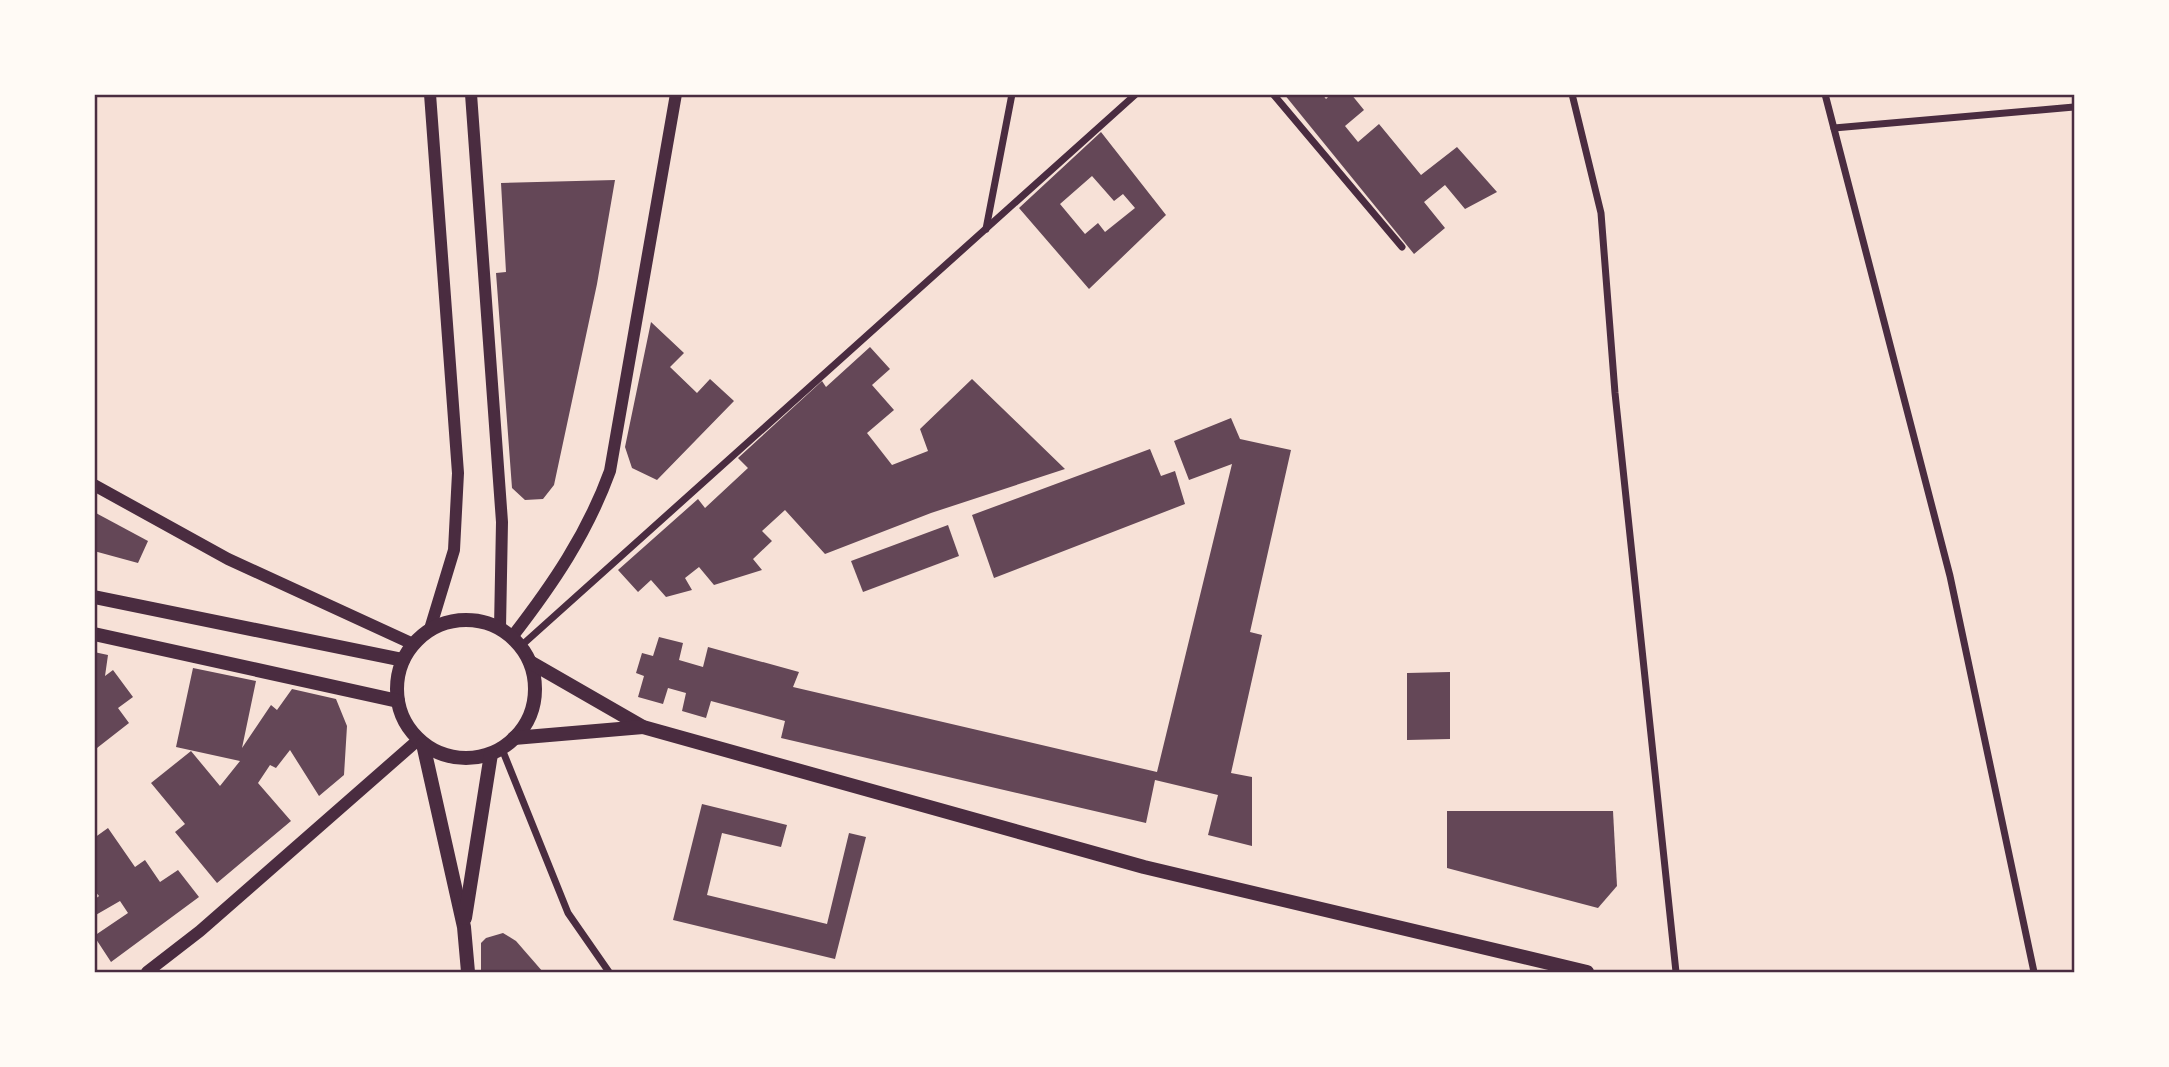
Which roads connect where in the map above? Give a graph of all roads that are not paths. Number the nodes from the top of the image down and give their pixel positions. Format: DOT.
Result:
graph roads {
  1 [pos="430,94"];
  2 [pos="471,94"];
  3 [pos="676,94"];
  4 [pos="1012,94"];
  5 [pos="1136,94"];
  6 [pos="1273,94"];
  7 [pos="1572,94"];
  8 [pos="1825,94"];
  9 [pos="2074,107"];
  10 [pos="1834,128"];
  11 [pos="986,230"];
  12 [pos="1402,247"];
  13 [pos="94,485"];
  14 [pos="94,597"];
  15 [pos="499,628"];
  16 [pos="430,629"];
  17 [pos="94,634"];
  18 [pos="516,642"];
  19 [pos="413,644"];
  20 [pos="403,660"];
  21 [pos="530,662"];
  22 [pos="398,701"];
  23 [pos="643,727"];
  24 [pos="514,738"];
  25 [pos="421,742"];
  26 [pos="496,751"];
  27 [pos="464,927"];
  28 [pos="147,972"];
  29 [pos="468,972"];
  30 [pos="609,972"];
  31 [pos="1587,972"];
  32 [pos="1676,972"];
  33 [pos="2034,972"];
  1 -- 16 [label="street"];
  2 -- 15 [label="street"];
  3 -- 18 [label="street"];
  4 -- 11 [label="street"];
  5 -- 11 [label="street"];
  6 -- 12 [label="street"];
  7 -- 32 [label="street"];
  8 -- 10 [label="street"];
  9 -- 10 [label="street"];
  10 -- 33 [label="street"];
  11 -- 18 [label="street"];
  13 -- 19 [label="street"];
  14 -- 20 [label="main road"];
  15 -- 16 [label="main road"];
  15 -- 18 [label="main road"];
  16 -- 19 [label="main road"];
  17 -- 22 [label="main road"];
  18 -- 21 [label="main road"];
  19 -- 20 [label="main road"];
  20 -- 22 [label="main road"];
  21 -- 23 [label="main road"];
  21 -- 24 [label="main road"];
  22 -- 25 [label="main road"];
  23 -- 24 [label="main road"];
  23 -- 31 [label="main road"];
  24 -- 26 [label="main road"];
  25 -- 26 [label="main road"];
  25 -- 27 [label="main road"];
  25 -- 28 [label="street"];
  26 -- 27 [label="main road"];
  26 -- 30 [label="street"];
  27 -- 29 [label="main road"];
}
